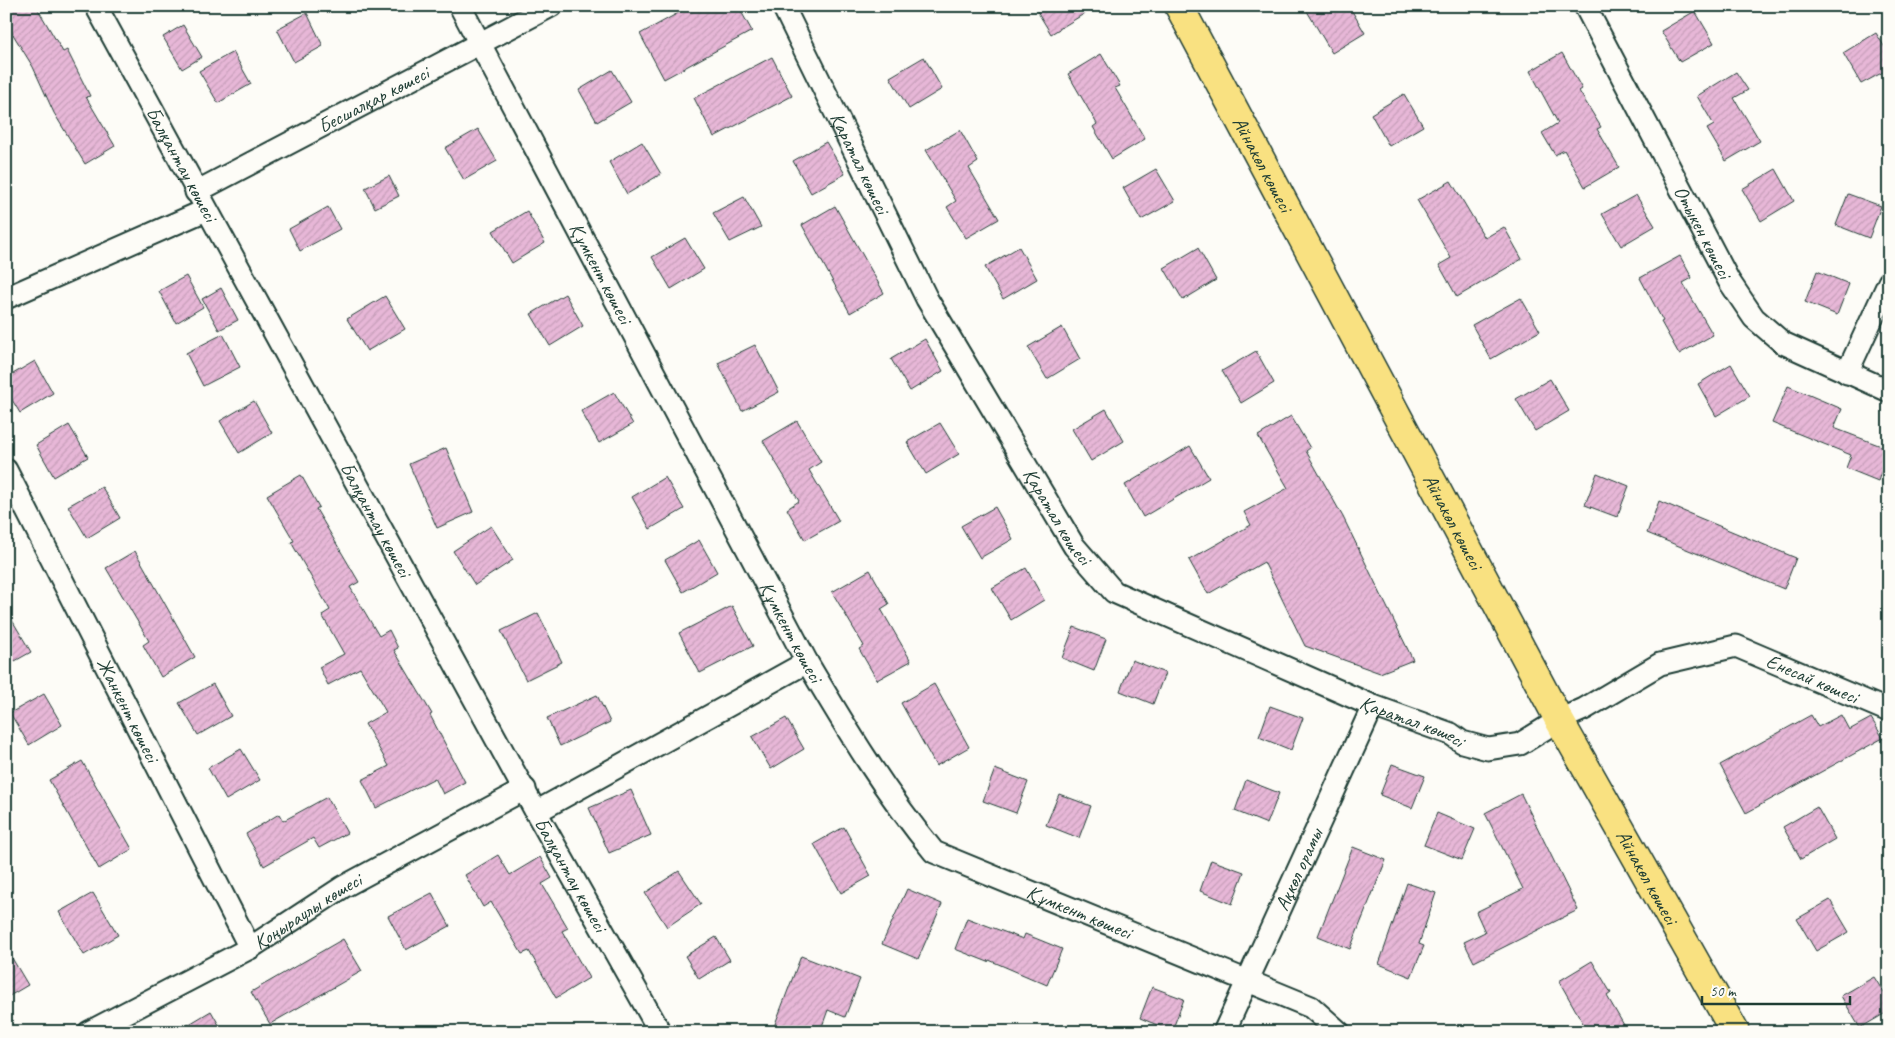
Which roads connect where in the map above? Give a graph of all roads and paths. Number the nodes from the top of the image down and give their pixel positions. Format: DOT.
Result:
graph roads {
  1 [pos="96,6"];
  2 [pos="460,6"];
  3 [pos="552,6"];
  4 [pos="783,6"];
  5 [pos="1179,6"];
  6 [pos="1585,6"];
  7 [pos="481,44"];
  8 [pos="201,201"];
  9 [pos="1889,282"];
  10 [pos="6,298"];
  11 [pos="1847,373"];
  12 [pos="1889,391"];
  13 [pos="6,470"];
  14 [pos="1736,646"];
  15 [pos="807,662"];
  16 [pos="1373,706"];
  17 [pos="1889,711"];
  18 [pos="1559,720"];
  19 [pos="525,789"];
  20 [pos="536,812"];
  21 [pos="250,948"];
  22 [pos="1247,980"];
  23 [pos="89,1032"];
  24 [pos="660,1032"];
  25 [pos="1224,1032"];
  26 [pos="1339,1032"];
  27 [pos="1735,1032"];
  1 -- 8 [label="street, Балқантау көшесі"];
  2 -- 7 [label="street, Құмкент көшесі"];
  3 -- 7 [label="street, Бесшалқар көшесі"];
  4 -- 16 [label="street, Қаратал көшесі"];
  5 -- 18 [label="main road, Айнакөл көшесі"];
  6 -- 11 [label="street, Отыкен көшесі"];
  7 -- 8 [label="street, Бесшалқар көшесі"];
  7 -- 15 [label="street, Құмкент көшесі"];
  8 -- 10 [label="street, Бесшалқар көшесі"];
  8 -- 19 [label="street, Балқантау көшесі"];
  9 -- 11 [label="street"];
  11 -- 12 [label="street, Отыкен көшесі"];
  13 -- 21 [label="street, Жанкент көшесі"];
  14 -- 17 [label="street, Енесай көшесі"];
  14 -- 18 [label="street, Қаратал көшесі"];
  15 -- 20 [label="street"];
  15 -- 22 [label="street, Құмкент көшесі"];
  16 -- 18 [label="street, Қаратал көшесі"];
  16 -- 22 [label="street, Ақкөл орамы"];
  18 -- 27 [label="main road, Айнакөл көшесі"];
  19 -- 20 [label="street, Балқантау көшесі"];
  19 -- 21 [label="street, Қоңыраулы көшесі"];
  20 -- 24 [label="street, Балқантау көшесі"];
  21 -- 23 [label="street, Қоңыраулы көшесі"];
  22 -- 25 [label="street, Ақкөл орамы"];
  22 -- 26 [label="street, Құмкент көшесі"];
}
